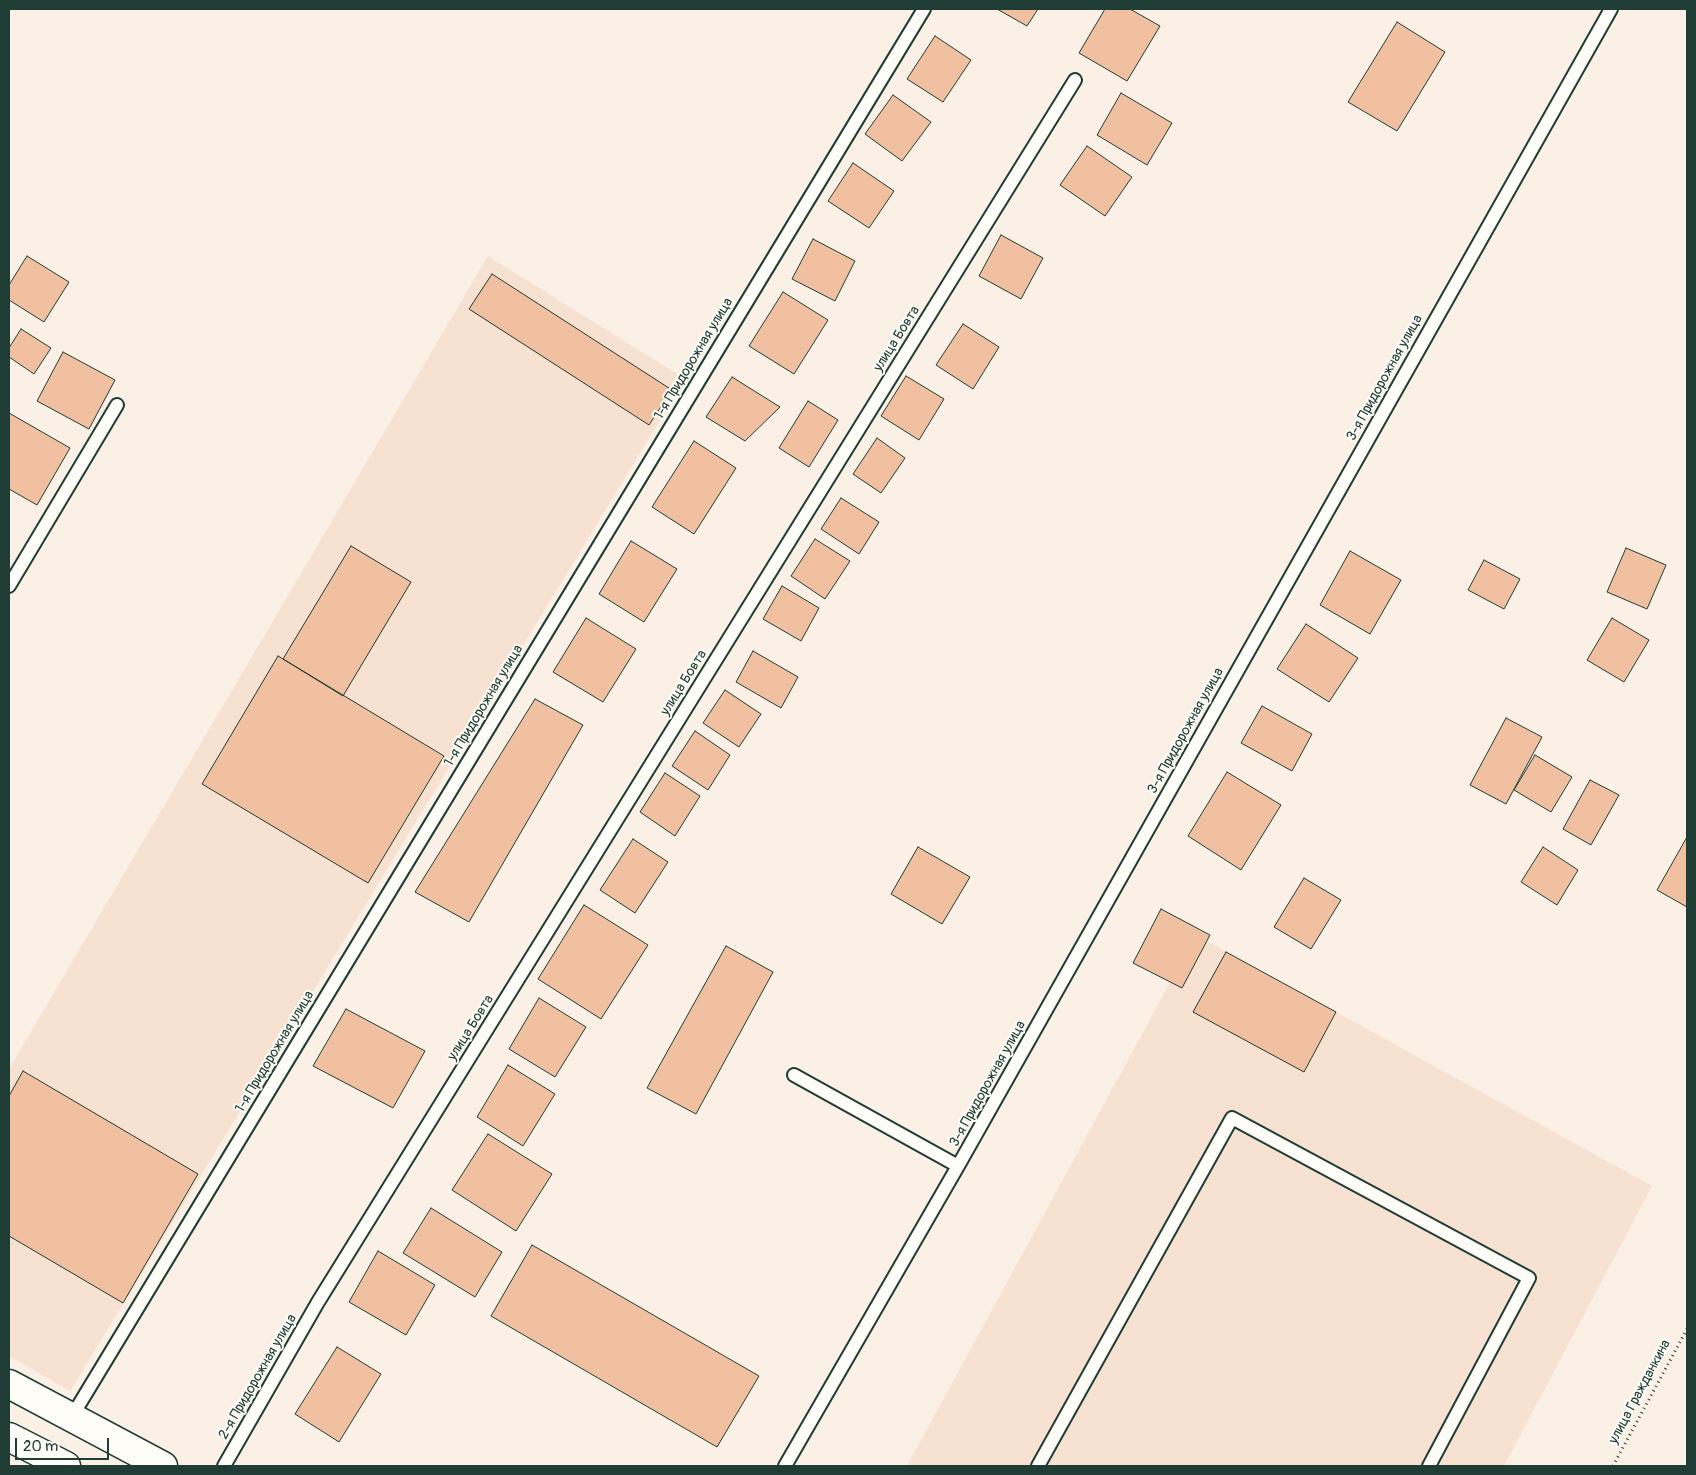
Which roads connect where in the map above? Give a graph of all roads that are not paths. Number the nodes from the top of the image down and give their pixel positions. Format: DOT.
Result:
graph roads {
  1 [pos="924,9"];
  2 [pos="1611,9"];
  3 [pos="1075,80"];
  4 [pos="117,405"];
  5 [pos="9,586"];
  6 [pos="794,1075"];
  7 [pos="958,1166"];
  8 [pos="318,1302"];
  9 [pos="9,1384"];
  10 [pos="71,1418"];
  11 [pos="9,1437"];
  12 [pos="66,1466"];
  13 [pos="164,1466"];
  14 [pos="224,1466"];
  15 [pos="785,1466"];
  16 [pos="1038,1466"];
  17 [pos="1429,1466"];
  1 -- 10 [label="lane, 1-я Придорожная улица"];
  2 -- 7 [label="lane, 3-я Придорожная улица"];
  3 -- 8 [label="lane, улица Бовта"];
  4 -- 5 [label="lane"];
  6 -- 7 [label="lane"];
  7 -- 15 [label="lane, 3-я Придорожная улица"];
  8 -- 14 [label="lane, 2-я Придорожная улица"];
  9 -- 10 [label="main road"];
  10 -- 13 [label="main road"];
  11 -- 12 [label="main road"];
  16 -- 17 [label="lane"];
}
